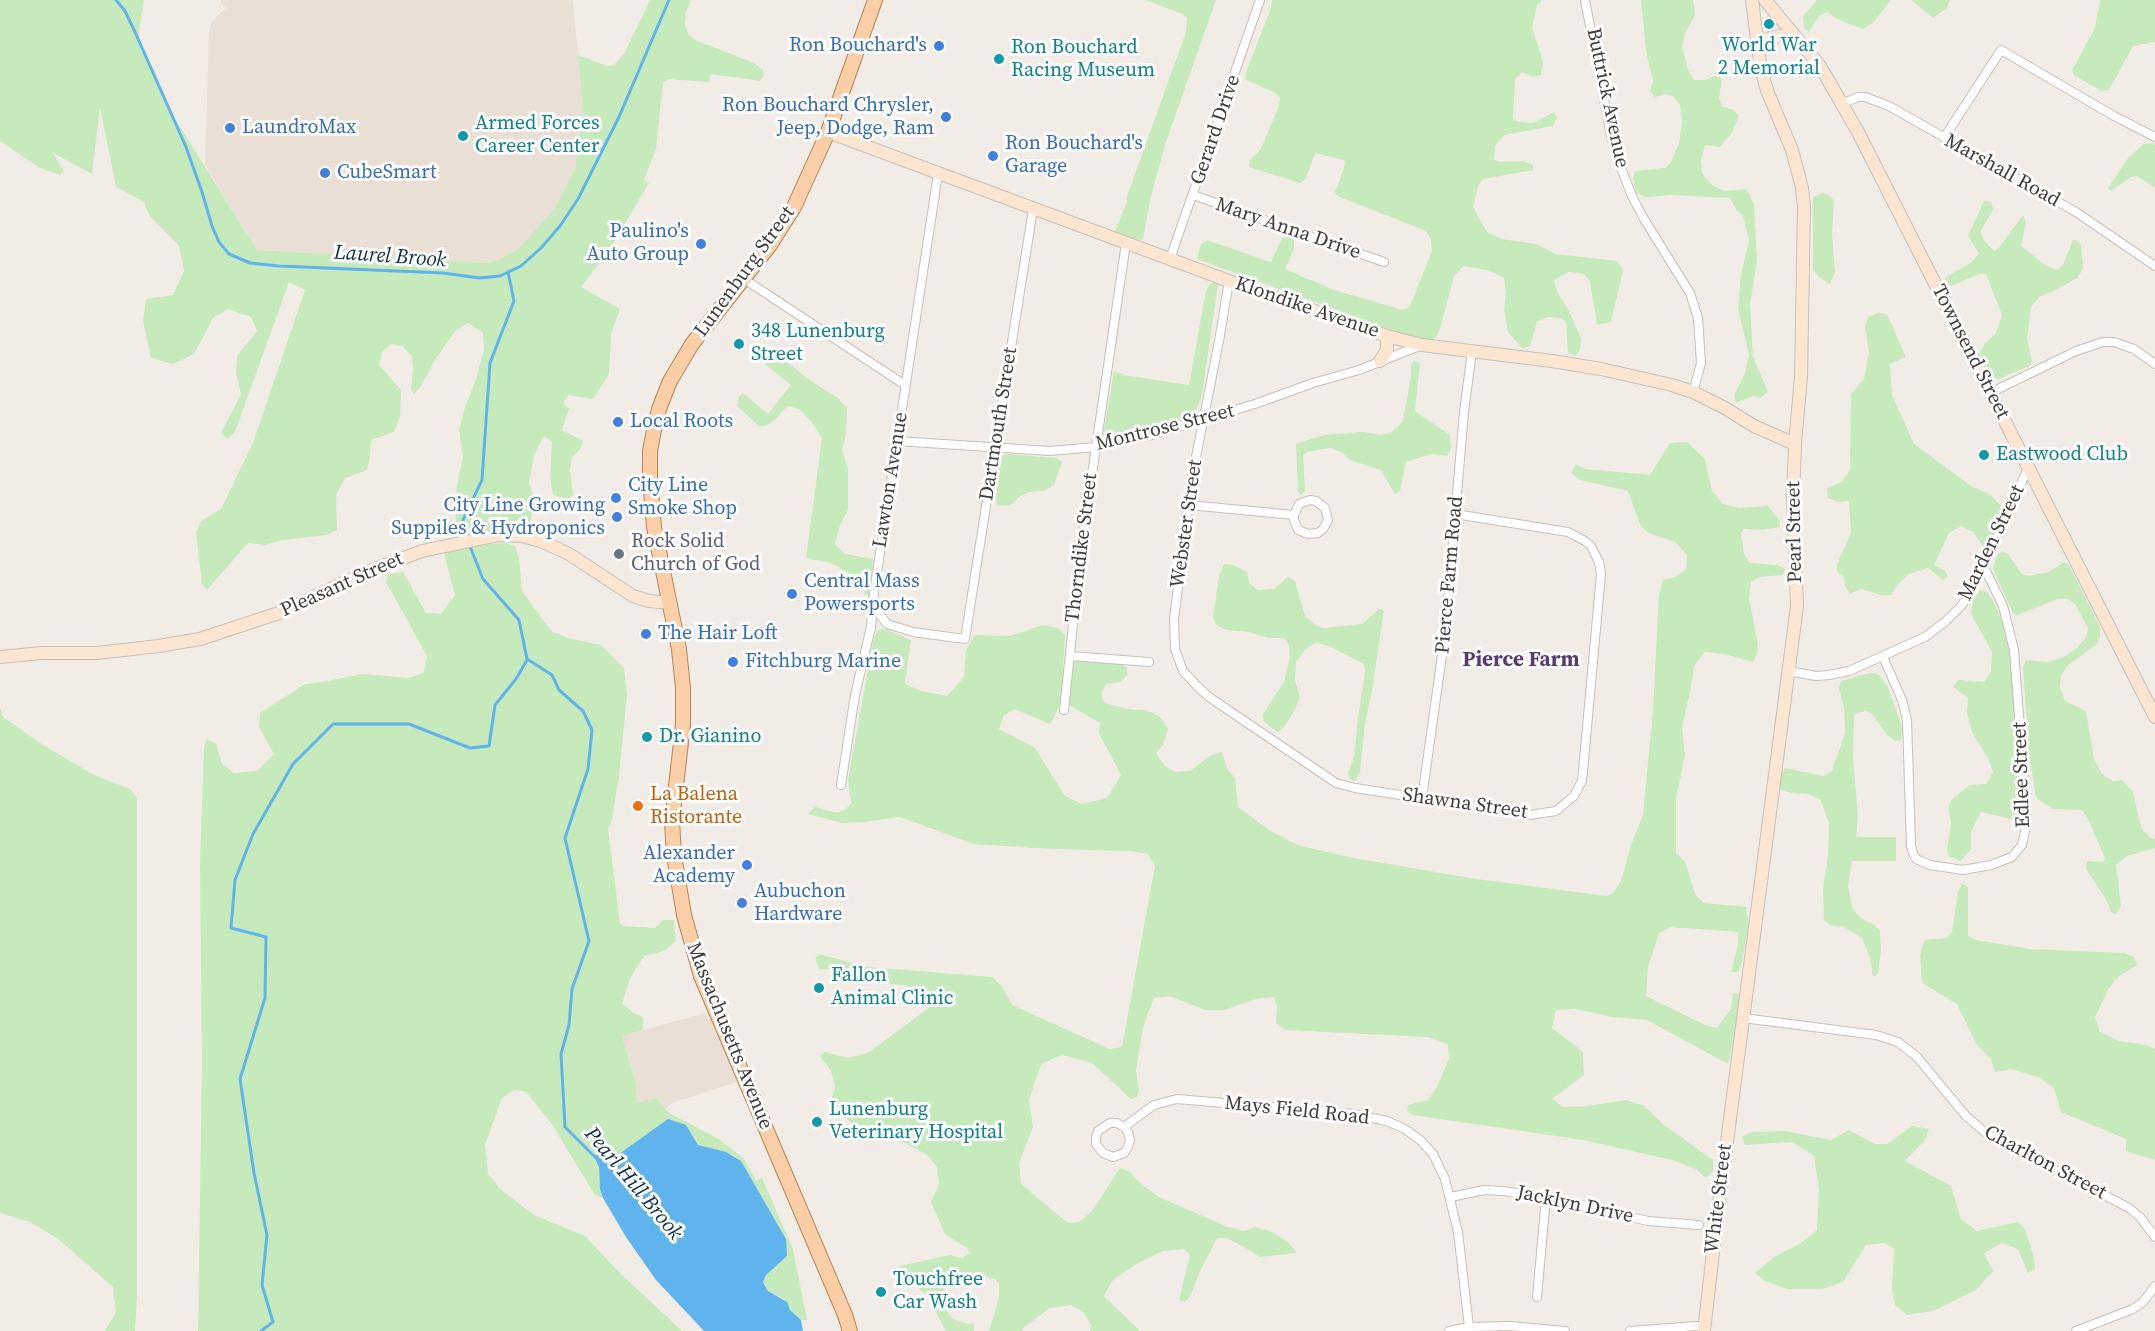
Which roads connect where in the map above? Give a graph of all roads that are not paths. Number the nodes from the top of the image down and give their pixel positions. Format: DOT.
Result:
graph roads {
  1 [pos="875,0"];
  2 [pos="1260,0"];
  3 [pos="1585,0"];
  4 [pos="1752,0"];
  5 [pos="1765,0"];
  6 [pos="1795,38"];
  7 [pos="1758,50"];
  8 [pos="1842,104"];
  9 [pos="828,132"];
  10 [pos="2155,137"];
  11 [pos="1944,138"];
  12 [pos="938,174"];
  13 [pos="1193,195"];
  14 [pos="1033,209"];
  15 [pos="1126,243"];
  16 [pos="1170,259"];
  17 [pos="1383,262"];
  18 [pos="2155,266"];
  19 [pos="744,279"];
  20 [pos="1229,281"];
  21 [pos="1387,336"];
  22 [pos="1422,345"];
  23 [pos="1472,351"];
  24 [pos="1380,361"];
  25 [pos="2155,364"];
  26 [pos="905,385"];
  27 [pos="1693,392"];
  28 [pos="1990,393"];
  29 [pos="1203,420"];
  30 [pos="897,441"];
  31 [pos="1795,444"];
  32 [pos="1096,447"];
  33 [pos="995,448"];
  34 [pos="2028,468"];
  35 [pos="650,478"];
  36 [pos="1189,505"];
  37 [pos="1294,514"];
  38 [pos="1455,514"];
  39 [pos="1984,567"];
  40 [pos="669,603"];
  41 [pos="873,606"];
  42 [pos="1070,656"];
  43 [pos="0,657"];
  44 [pos="1883,657"];
  45 [pos="1179,661"];
  46 [pos="1149,662"];
  47 [pos="1788,671"];
  48 [pos="1064,710"];
  49 [pos="2155,717"];
  50 [pos="841,785"];
  51 [pos="1422,798"];
  52 [pos="1743,1017"];
  53 [pos="1736,1068"];
  54 [pos="1124,1126"];
  55 [pos="1451,1197"];
  56 [pos="1546,1197"];
  57 [pos="1699,1225"];
  58 [pos="2155,1237"];
  59 [pos="2155,1286"];
  60 [pos="1538,1297"];
  61 [pos="1469,1327"];
  62 [pos="1700,1328"];
  63 [pos="850,1331"];
  64 [pos="1449,1331"];
  65 [pos="1565,1331"];
  66 [pos="1630,1331"];
  67 [pos="2076,1331"];
  1 -- 9 [label="main road, Lunenburg Street"];
  2 -- 13 [label="street, Gerard Drive"];
  3 -- 27 [label="street, Buttrick Avenue"];
  4 -- 7 [label="street, Pearl Street"];
  5 -- 6 [label="street, Townsend Street"];
  6 -- 7 [label="street"];
  6 -- 8 [label="street, Townsend Street"];
  7 -- 31 [label="street, Pearl Street"];
  8 -- 11 [label="street, Marshall Road"];
  8 -- 28 [label="street, Townsend Street"];
  9 -- 12 [label="street, Klondike Avenue"];
  9 -- 19 [label="main road, Lunenburg Street"];
  10 -- 11 [label="street"];
  11 -- 18 [label="street, Marshall Road"];
  12 -- 14 [label="street, Klondike Avenue"];
  12 -- 26 [label="street, Lawton Avenue"];
  13 -- 16 [label="street, Gerard Drive"];
  13 -- 17 [label="street, Mary Anna Drive"];
  14 -- 15 [label="street, Klondike Avenue"];
  14 -- 33 [label="street, Dartmouth Street"];
  15 -- 16 [label="street, Klondike Avenue"];
  15 -- 32 [label="street, Thorndike Street"];
  16 -- 20 [label="street, Klondike Avenue"];
  19 -- 26 [label="street"];
  19 -- 35 [label="main road, Lunenburg Street"];
  20 -- 21 [label="street, Klondike Avenue"];
  20 -- 29 [label="street, Webster Street"];
  21 -- 22 [label="street, Klondike Avenue"];
  21 -- 24 [label="street"];
  22 -- 23 [label="street, Klondike Avenue"];
  22 -- 24 [label="street, Montrose Street"];
  23 -- 27 [label="street, Klondike Avenue"];
  23 -- 38 [label="street, Pierce Farm Road"];
  24 -- 29 [label="street, Montrose Street"];
  25 -- 28 [label="street"];
  26 -- 30 [label="street, Lawton Avenue"];
  27 -- 31 [label="street, Klondike Avenue"];
  28 -- 34 [label="street, Townsend Street"];
  29 -- 32 [label="street, Montrose Street"];
  29 -- 36 [label="street, Webster Street"];
  30 -- 33 [label="street, Montrose Street"];
  30 -- 41 [label="street, Lawton Avenue"];
  31 -- 47 [label="street, Pearl Street"];
  32 -- 33 [label="street, Montrose Street"];
  32 -- 42 [label="street, Thorndike Street"];
  33 -- 41 [label="street, Dartmouth Street"];
  34 -- 39 [label="street, Marden Street"];
  34 -- 49 [label="street, Townsend Street"];
  35 -- 40 [label="main road, Massachusetts Avenue"];
  36 -- 37 [label="street"];
  36 -- 45 [label="street, Webster Street"];
  37 -- 37 [label="street"];
  38 -- 51 [label="street, Pierce Farm Road"];
  38 -- 51 [label="street, Shawna Street"];
  39 -- 44 [label="street, Marden Street"];
  39 -- 44 [label="street, Edlee Street"];
  40 -- 43 [label="street, Pleasant Street"];
  40 -- 63 [label="main road, Massachusetts Avenue"];
  41 -- 50 [label="street, Lawton Avenue"];
  42 -- 46 [label="street"];
  42 -- 48 [label="street, Thorndike Street"];
  44 -- 47 [label="street, Marden Street"];
  45 -- 51 [label="street, Shawna Street"];
  47 -- 52 [label="street, Pearl Street"];
  52 -- 53 [label="street, Pearl Street"];
  52 -- 58 [label="street, Charlton Street"];
  53 -- 62 [label="street, White Street"];
  54 -- 54 [label="street, Mays Field Road"];
  54 -- 55 [label="street, Mays Field Road"];
  55 -- 56 [label="street, Jacklyn Drive"];
  55 -- 61 [label="street, Mays Field Road"];
  56 -- 57 [label="street, Jacklyn Drive"];
  56 -- 60 [label="street"];
  59 -- 67 [label="street"];
  61 -- 64 [label="street"];
  61 -- 65 [label="street"];
  62 -- 66 [label="street"];
}
